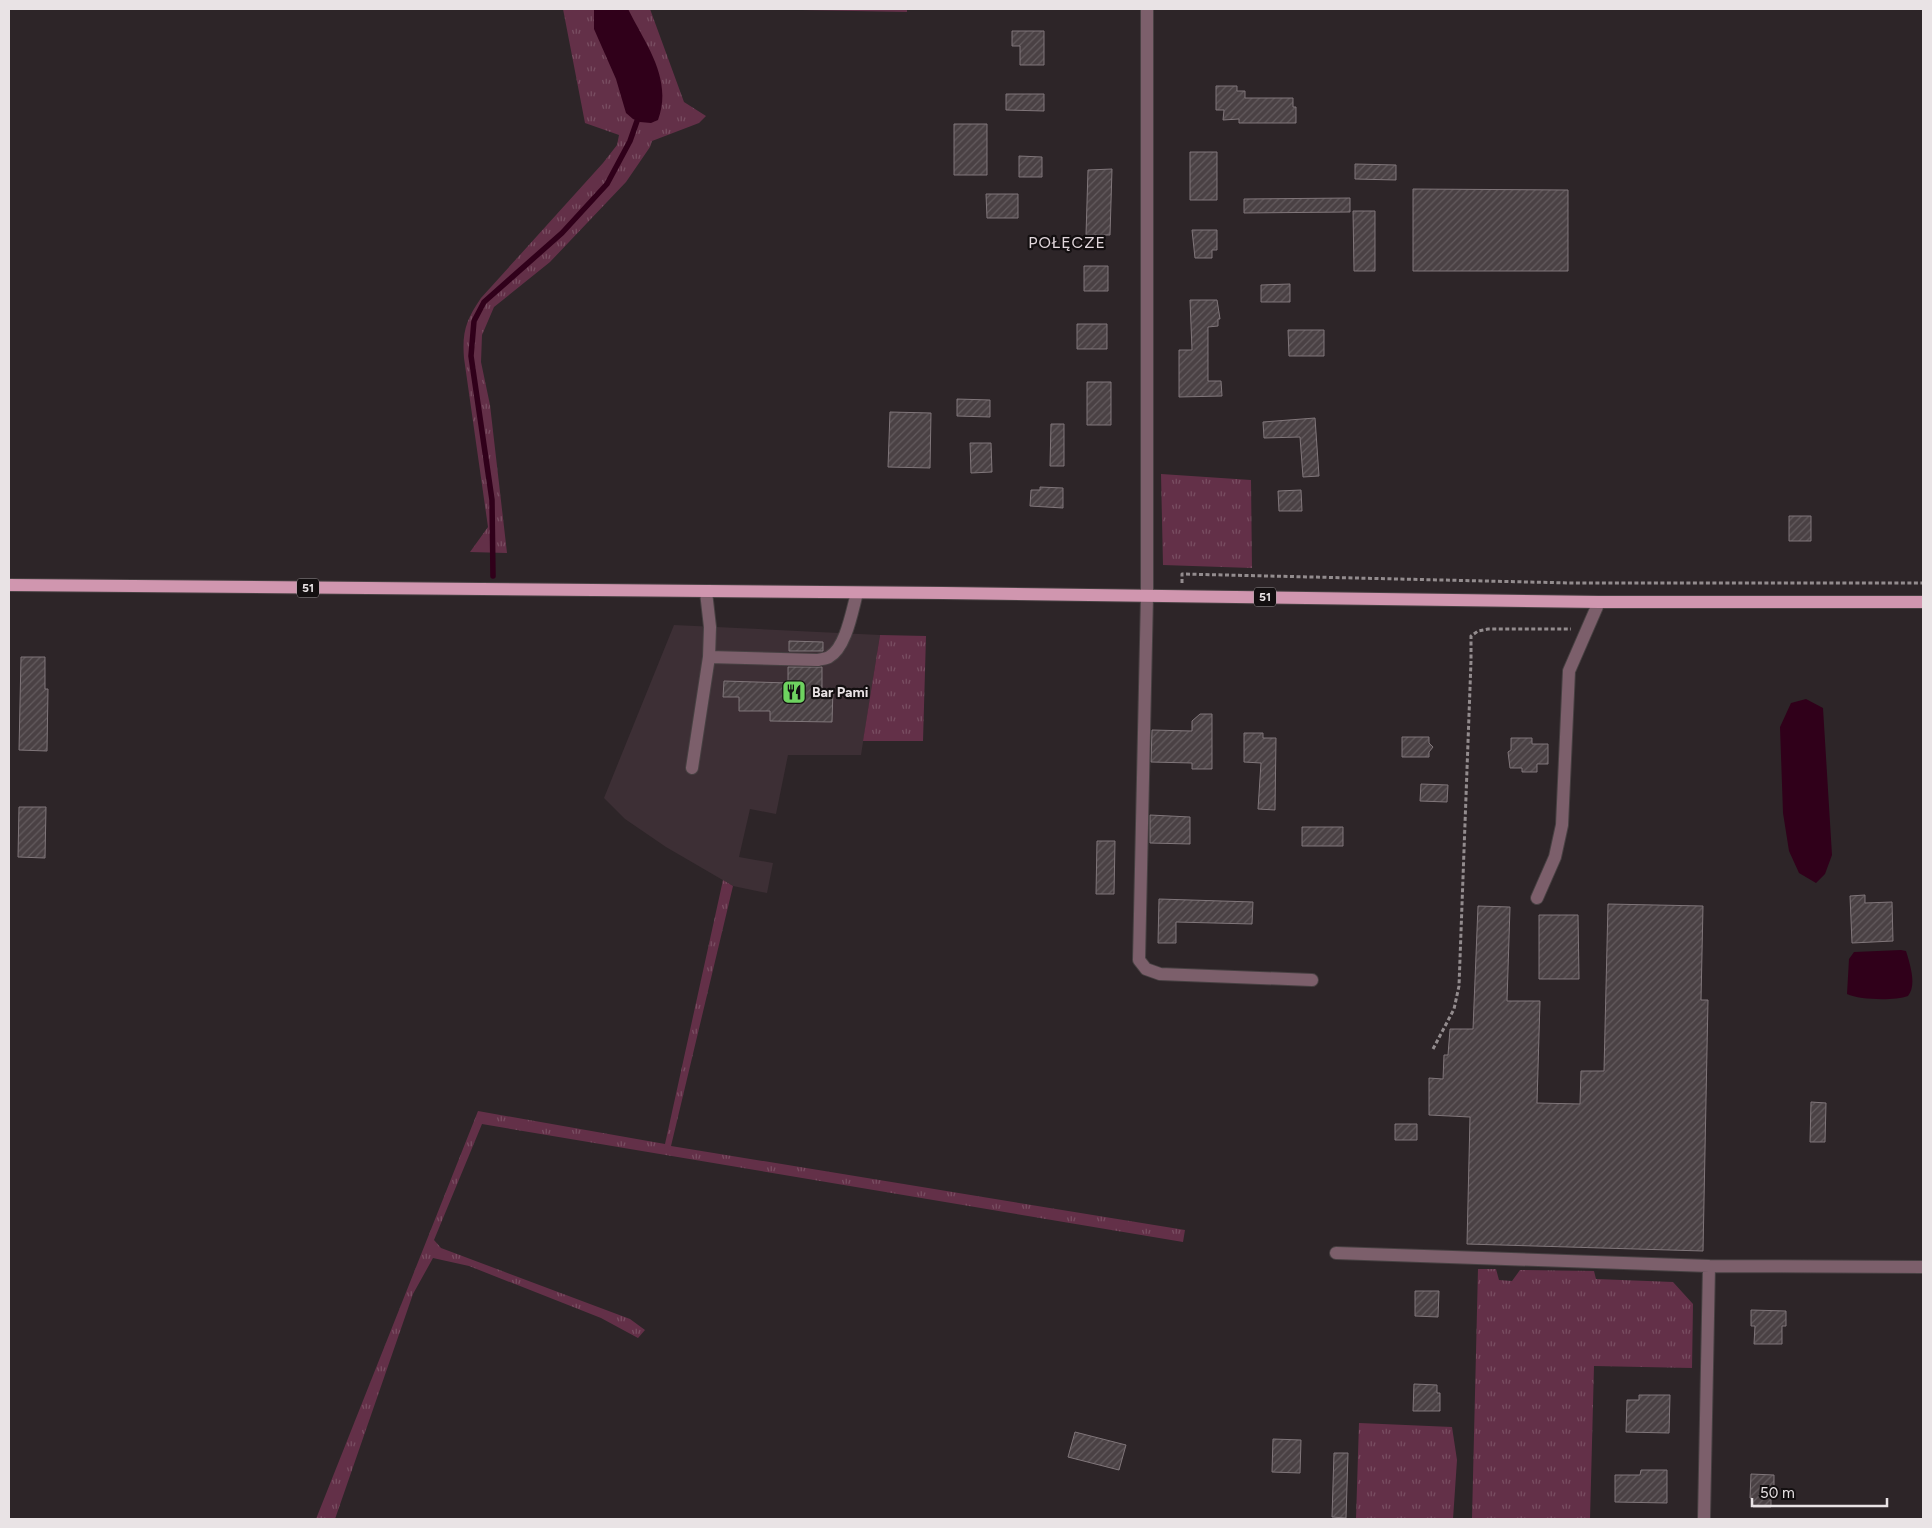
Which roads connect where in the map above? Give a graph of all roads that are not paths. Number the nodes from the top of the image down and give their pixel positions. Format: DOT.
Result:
graph roads {
  1 [pos="1147,9"];
  2 [pos="9,585"];
  3 [pos="706,592"];
  4 [pos="857,593"];
  5 [pos="1147,596"];
  6 [pos="1599,602"];
  7 [pos="1923,602"];
  8 [pos="709,657"];
  9 [pos="692,768"];
  10 [pos="1537,898"];
  11 [pos="1312,980"];
  12 [pos="1336,1254"];
  13 [pos="1709,1266"];
  14 [pos="1923,1267"];
  15 [pos="1704,1519"];
  1 -- 5 [label="street"];
  2 -- 3 [label="main road, 51"];
  3 -- 4 [label="main road, 51"];
  3 -- 8 [label="street"];
  4 -- 5 [label="main road, 51"];
  4 -- 8 [label="street"];
  5 -- 6 [label="main road, 51"];
  5 -- 11 [label="street"];
  6 -- 7 [label="main road, 51"];
  6 -- 10 [label="street"];
  8 -- 9 [label="street"];
  12 -- 13 [label="street"];
  13 -- 14 [label="street"];
  13 -- 15 [label="street"];
}
